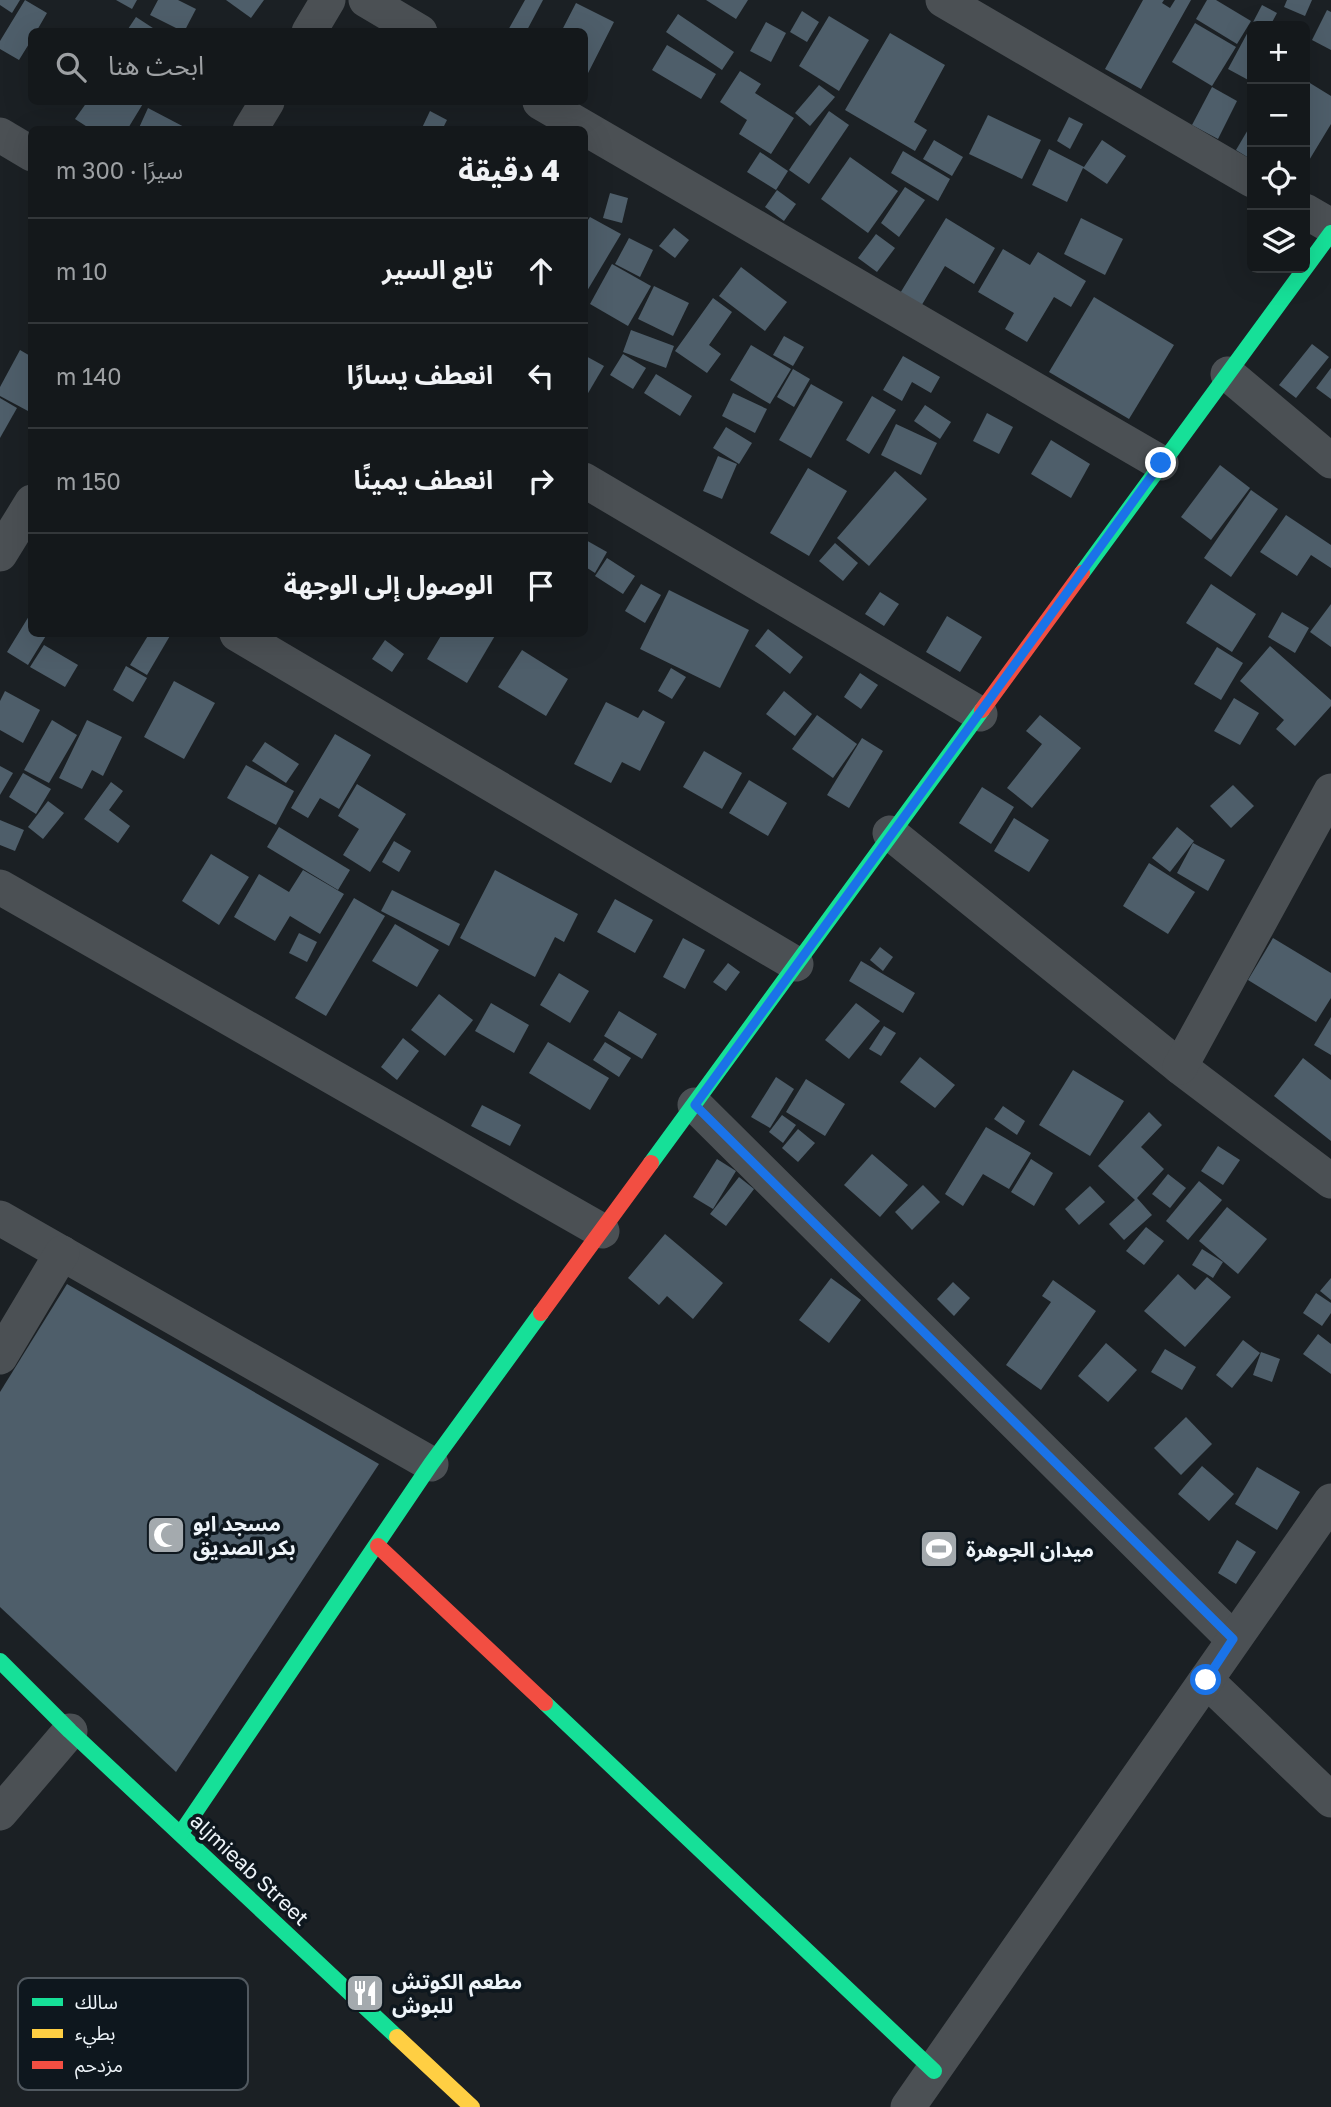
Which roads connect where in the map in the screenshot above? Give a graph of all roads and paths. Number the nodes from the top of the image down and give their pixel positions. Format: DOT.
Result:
graph roads {
  1 [pos="328,0"];
  2 [pos="366,0"];
  3 [pos="943,0"];
  4 [pos="311,28"];
  5 [pos="413,28"];
  6 [pos="265,105"];
  7 [pos="545,105"];
  8 [pos="252,126"];
  9 [pos="581,126"];
  10 [pos="588,130"];
  11 [pos="0,135"];
  12 [pos="28,152"];
  13 [pos="1247,177"];
  14 [pos="1310,214"];
  15 [pos="1331,226"];
  16 [pos="1331,233"];
  17 [pos="1228,374"];
  18 [pos="1331,461"];
  19 [pos="1161,463"];
  20 [pos="588,482"];
  21 [pos="23,504"];
  22 [pos="0,554"];
  23 [pos="242,637"];
  24 [pos="980,714"];
  25 [pos="1331,791"];
  26 [pos="890,834"];
  27 [pos="0,887"];
  28 [pos="796,964"];
  29 [pos="1180,1067"];
  30 [pos="695,1105"];
  31 [pos="1331,1181"];
  32 [pos="0,1218"];
  33 [pos="602,1231"];
  34 [pos="62,1253"];
  35 [pos="0,1357"];
  36 [pos="431,1464"];
  37 [pos="1331,1501"];
  38 [pos="378,1546"];
  39 [pos="1233,1639"];
  40 [pos="0,1661"];
  41 [pos="1206,1680"];
  42 [pos="69,1731"];
  43 [pos="1331,1800"];
  44 [pos="0,1813"];
  45 [pos="181,1833"];
  46 [pos="934,2071"];
  47 [pos="472,2107"];
  48 [pos="908,2107"];
  1 -- 4 [label="street"];
  2 -- 5 [label="street"];
  3 -- 13 [label="street"];
  6 -- 8 [label="street"];
  7 -- 9 [label="street"];
  10 -- 19 [label="street"];
  11 -- 12 [label="street"];
  14 -- 15 [label="street"];
  16 -- 17 [label="street"];
  17 -- 18 [label="street"];
  17 -- 19 [label="street"];
  19 -- 24 [label="street"];
  20 -- 24 [label="street"];
  21 -- 22 [label="street"];
  23 -- 28 [label="street"];
  24 -- 26 [label="street"];
  25 -- 29 [label="street"];
  26 -- 28 [label="street"];
  26 -- 29 [label="street"];
  27 -- 33 [label="street"];
  28 -- 30 [label="street"];
  29 -- 31 [label="street"];
  30 -- 33 [label="street"];
  30 -- 39 [label="street"];
  32 -- 34 [label="street"];
  33 -- 36 [label="street"];
  34 -- 35 [label="street"];
  34 -- 36 [label="street"];
  36 -- 38 [label="street"];
  37 -- 39 [label="street"];
  38 -- 45 [label="street"];
  38 -- 46 [label="street"];
  39 -- 41 [label="street"];
  40 -- 42 [label="street, aljmieab Street"];
  41 -- 43 [label="street"];
  41 -- 46 [label="street"];
  42 -- 44 [label="street"];
  42 -- 45 [label="street, aljmieab Street"];
  45 -- 47 [label="street, aljmieab Street"];
  46 -- 48 [label="street"];
}
